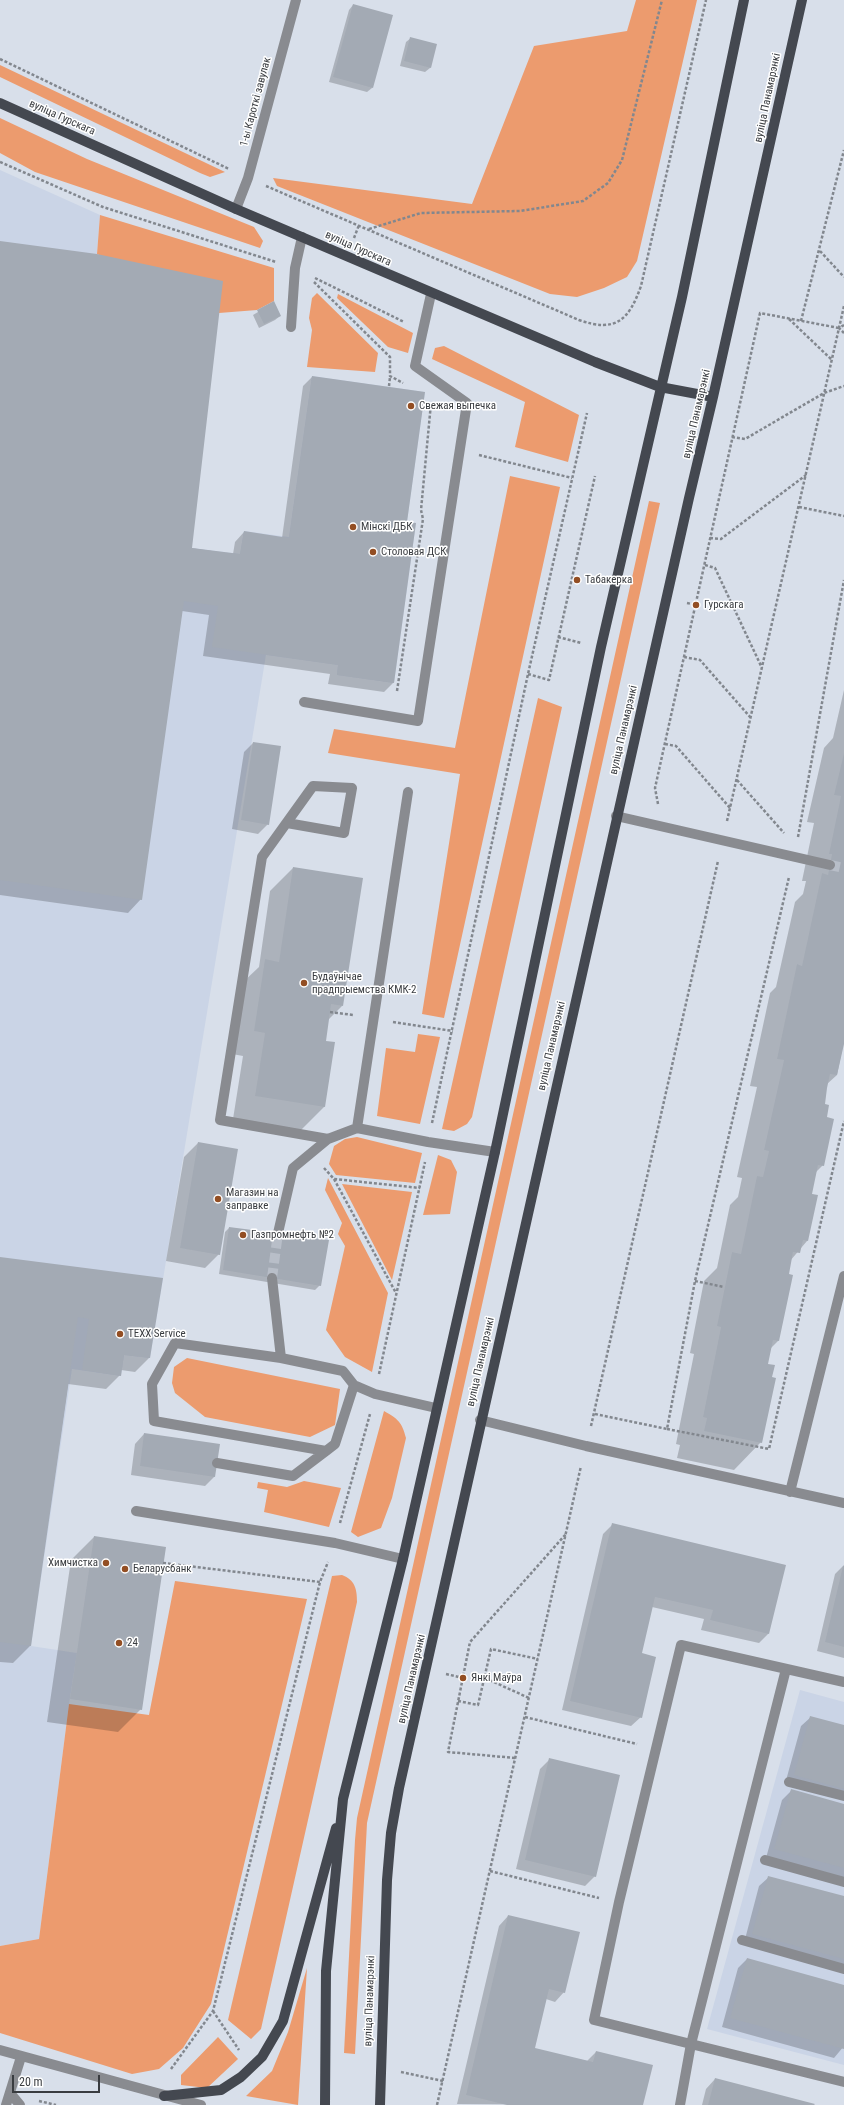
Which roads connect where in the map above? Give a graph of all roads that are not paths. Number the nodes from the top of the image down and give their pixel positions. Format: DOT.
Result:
graph roads {
  1 [pos="296,0"];
  2 [pos="744,0"];
  3 [pos="802,0"];
  4 [pos="0,103"];
  5 [pos="236,209"];
  6 [pos="302,237"];
  7 [pos="430,294"];
  8 [pos="291,327"];
  9 [pos="660,387"];
  10 [pos="714,397"];
  11 [pos="304,702"];
  12 [pos="408,792"];
  13 [pos="616,816"];
  14 [pos="287,823"];
  15 [pos="830,865"];
  16 [pos="357,1128"];
  17 [pos="328,1138"];
  18 [pos="495,1152"];
  19 [pos="278,1233"];
  20 [pos="844,1276"];
  21 [pos="272,1278"];
  22 [pos="281,1358"];
  23 [pos="354,1385"];
  24 [pos="436,1408"];
  25 [pos="480,1420"];
  26 [pos="326,1451"];
  27 [pos="217,1463"];
  28 [pos="790,1492"];
  29 [pos="844,1503"];
  30 [pos="136,1511"];
  31 [pos="403,1559"];
  32 [pos="786,1669"];
  33 [pos="844,1682"];
  34 [pos="789,1782"];
  35 [pos="844,1796"];
  36 [pos="343,1799"];
  37 [pos="765,1860"];
  38 [pos="844,1882"];
  39 [pos="742,1940"];
  40 [pos="844,1969"];
  41 [pos="691,2044"];
  42 [pos="0,2050"];
  43 [pos="21,2057"];
  44 [pos="844,2082"];
  45 [pos="10,2093"];
  46 [pos="164,2096"];
  47 [pos="6,2105"];
  48 [pos="20,2105"];
  49 [pos="201,2105"];
  50 [pos="325,2105"];
  51 [pos="380,2105"];
  52 [pos="680,2105"];
  1 -- 5 [label="street, 1-ы Кароткі завулак"];
  2 -- 9 [label="main road"];
  3 -- 10 [label="main road, вуліца Панамарэнкі"];
  4 -- 5 [label="main road, вуліца Гурскага"];
  5 -- 6 [label="main road, вуліца Гурскага"];
  6 -- 7 [label="main road, вуліца Гурскага"];
  6 -- 8 [label="street"];
  7 -- 9 [label="main road, вуліца Гурскага"];
  7 -- 11 [label="street"];
  9 -- 10 [label="main road, вуліца Гурскага"];
  9 -- 18 [label="main road"];
  10 -- 13 [label="main road, вуліца Панамарэнкі"];
  12 -- 16 [label="street"];
  13 -- 15 [label="street"];
  13 -- 25 [label="main road, вуліца Панамарэнкі"];
  14 -- 14 [label="street"];
  14 -- 17 [label="street"];
  16 -- 17 [label="street"];
  16 -- 18 [label="street"];
  17 -- 19 [label="street"];
  18 -- 24 [label="main road"];
  20 -- 28 [label="street"];
  21 -- 22 [label="street"];
  22 -- 23 [label="street"];
  22 -- 26 [label="street"];
  23 -- 24 [label="street"];
  23 -- 26 [label="street"];
  24 -- 31 [label="main road"];
  25 -- 28 [label="street"];
  25 -- 51 [label="main road, вуліца Панамарэнкі"];
  26 -- 27 [label="street"];
  28 -- 29 [label="street"];
  30 -- 31 [label="street"];
  31 -- 36 [label="main road"];
  32 -- 33 [label="street"];
  32 -- 41 [label="street"];
  32 -- 41 [label="street"];
  34 -- 35 [label="street"];
  36 -- 46 [label="main road"];
  36 -- 50 [label="main road"];
  37 -- 38 [label="street"];
  39 -- 40 [label="street"];
  41 -- 44 [label="street"];
  41 -- 52 [label="street"];
  42 -- 43 [label="street"];
  43 -- 45 [label="street"];
  43 -- 46 [label="street"];
  45 -- 47 [label="street"];
  45 -- 48 [label="street"];
  46 -- 49 [label="street"];
}
